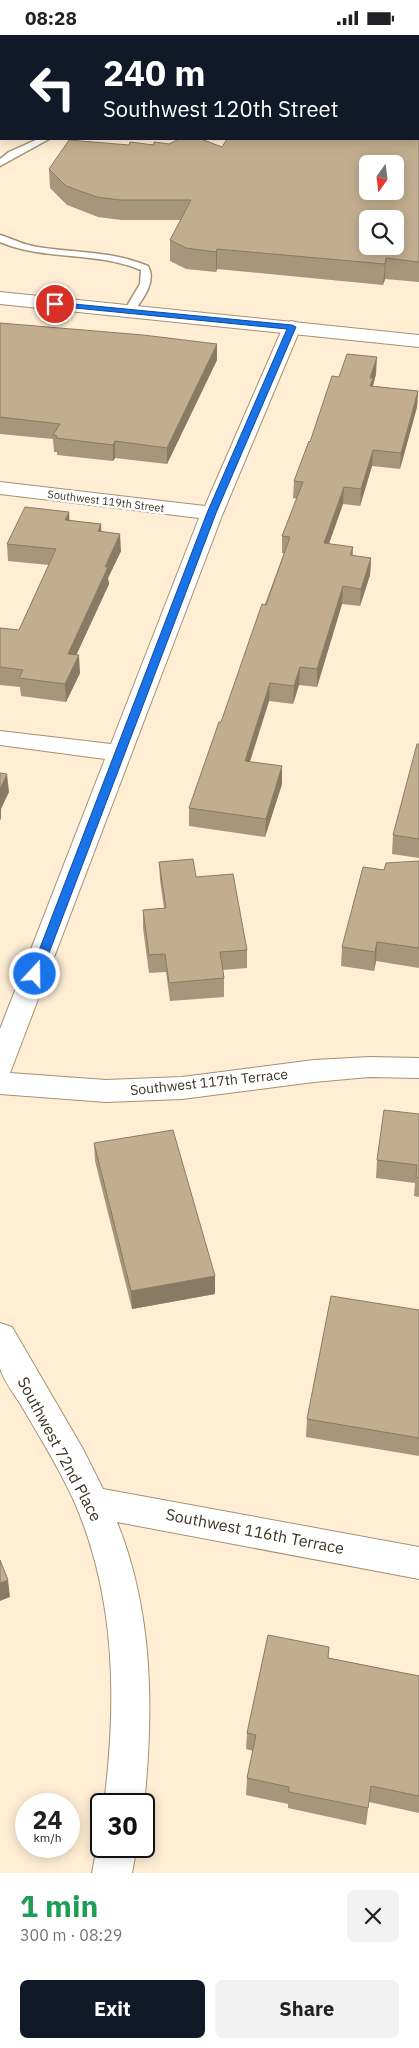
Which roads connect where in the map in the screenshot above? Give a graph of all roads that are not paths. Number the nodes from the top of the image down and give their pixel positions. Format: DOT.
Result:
graph roads {
  1 [pos="43,140"];
  2 [pos="0,163"];
  3 [pos="0,238"];
  4 [pos="0,298"];
  5 [pos="129,311"];
  6 [pos="292,327"];
  7 [pos="419,339"];
  8 [pos="0,488"];
  9 [pos="212,513"];
  10 [pos="0,738"];
  11 [pos="120,753"];
  12 [pos="0,1066"];
  13 [pos="419,1068"];
  14 [pos="0,1083"];
  15 [pos="0,1336"];
  16 [pos="92,1502"];
  17 [pos="419,1563"];
  18 [pos="125,1793"];
  19 [pos="115,1858"];
  20 [pos="112,1873"];
  1 -- 2 [label="lane"];
  3 -- 5 [label="lane"];
  4 -- 5 [label="street"];
  5 -- 6 [label="street"];
  6 -- 7 [label="street"];
  6 -- 9 [label="street"];
  8 -- 9 [label="street, Southwest 119th Street"];
  9 -- 11 [label="street"];
  10 -- 11 [label="street"];
  11 -- 12 [label="street"];
  13 -- 14 [label="street, Southwest 117th Terrace"];
  15 -- 16 [label="street, Southwest 72nd Place"];
  16 -- 17 [label="street, Southwest 116th Terrace"];
  16 -- 18 [label="street, Southwest 72nd Place"];
  19 -- 20 [label="street"];
}
